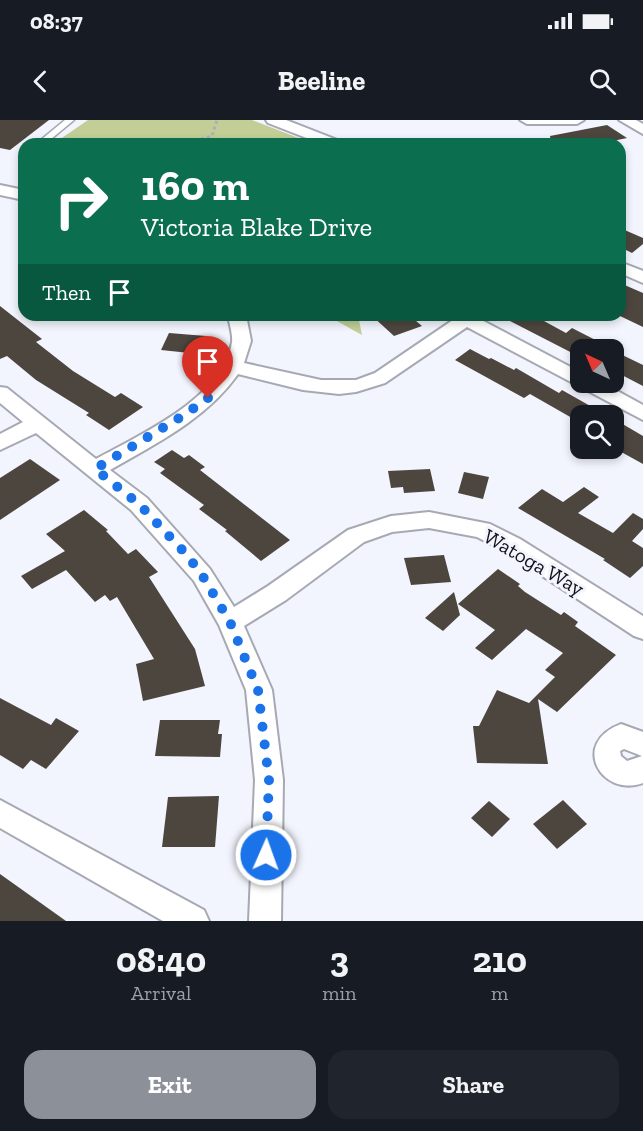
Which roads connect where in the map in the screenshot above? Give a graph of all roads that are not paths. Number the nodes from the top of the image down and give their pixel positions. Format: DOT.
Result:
graph roads {
  1 [pos="70,120"];
  2 [pos="273,120"];
  3 [pos="527,120"];
  4 [pos="577,120"];
  5 [pos="626,120"];
  6 [pos="643,130"];
  7 [pos="48,138"];
  8 [pos="320,138"];
  9 [pos="0,190"];
  10 [pos="18,194"];
  11 [pos="238,321"];
  12 [pos="457,321"];
  13 [pos="469,321"];
  14 [pos="235,366"];
  15 [pos="570,375"];
  16 [pos="0,393"];
  17 [pos="606,393"];
  18 [pos="643,413"];
  19 [pos="36,424"];
  20 [pos="0,443"];
  21 [pos="95,469"];
  22 [pos="230,622"];
  23 [pos="643,629"];
  24 [pos="643,744"];
  25 [pos="643,768"];
  26 [pos="0,813"];
  27 [pos="193,921"];
  28 [pos="265,921"];
  1 -- 7 [label="lane"];
  2 -- 8 [label="street"];
  3 -- 4 [label="street"];
  5 -- 6 [label="street"];
  9 -- 10 [label="street"];
  11 -- 14 [label="street"];
  12 -- 14 [label="street"];
  13 -- 15 [label="street"];
  14 -- 21 [label="street"];
  16 -- 19 [label="street"];
  17 -- 18 [label="street"];
  19 -- 20 [label="street"];
  19 -- 21 [label="street"];
  21 -- 22 [label="street"];
  22 -- 23 [label="street, Watoga Way"];
  22 -- 28 [label="street"];
  24 -- 25 [label="street"];
  26 -- 27 [label="street"];
}
